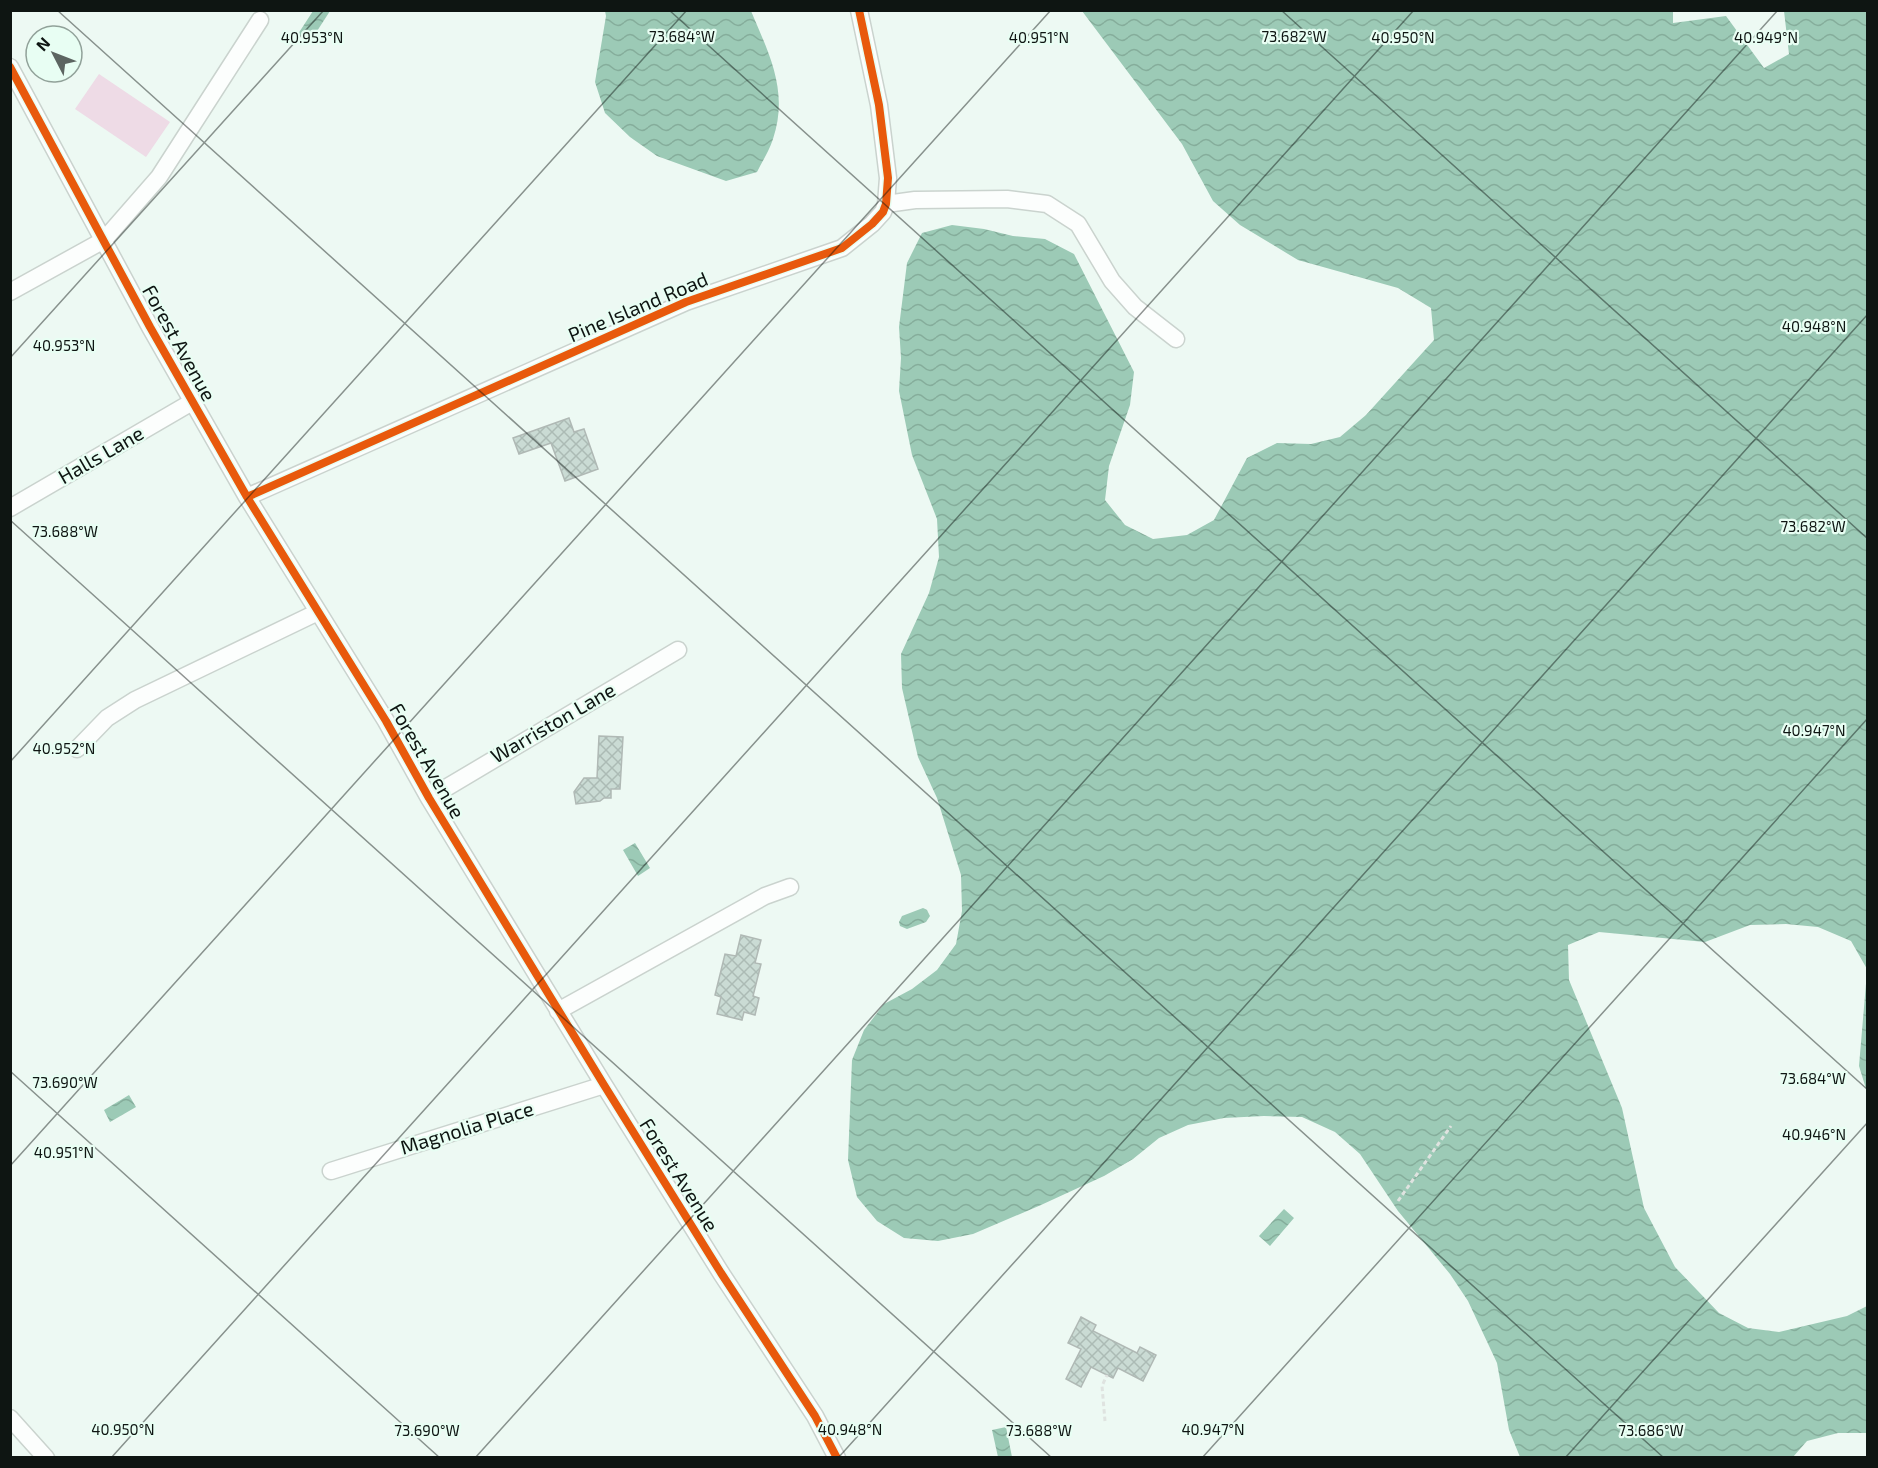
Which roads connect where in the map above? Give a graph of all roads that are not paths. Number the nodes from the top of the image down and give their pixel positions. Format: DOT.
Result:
graph roads {
  1 [pos="859,10"];
  2 [pos="260,20"];
  3 [pos="10,67"];
  4 [pos="886,204"];
  5 [pos="104,240"];
  6 [pos="10,292"];
  7 [pos="1176,339"];
  8 [pos="192,402"];
  9 [pos="247,498"];
  10 [pos="10,508"];
  11 [pos="318,612"];
  12 [pos="678,650"];
  13 [pos="77,749"];
  14 [pos="429,798"];
  15 [pos="790,886"];
  16 [pos="558,1011"];
  17 [pos="604,1085"];
  18 [pos="331,1171"];
  19 [pos="10,1418"];
  20 [pos="46,1458"];
  21 [pos="837,1458"];
  1 -- 4 [label="street"];
  2 -- 5 [label="street"];
  3 -- 5 [label="street, Forest Avenue"];
  4 -- 7 [label="street"];
  4 -- 9 [label="street, Pine Island Road"];
  5 -- 6 [label="street"];
  5 -- 8 [label="street, Forest Avenue"];
  8 -- 9 [label="street, Forest Avenue"];
  8 -- 10 [label="street, Halls Lane"];
  9 -- 11 [label="street, Forest Avenue"];
  11 -- 13 [label="street"];
  11 -- 14 [label="street, Forest Avenue"];
  12 -- 14 [label="street, Warriston Lane"];
  14 -- 16 [label="street, Forest Avenue"];
  15 -- 16 [label="street"];
  16 -- 17 [label="street, Forest Avenue"];
  17 -- 18 [label="street, Magnolia Place"];
  17 -- 21 [label="street, Forest Avenue"];
  19 -- 20 [label="street"];
}
